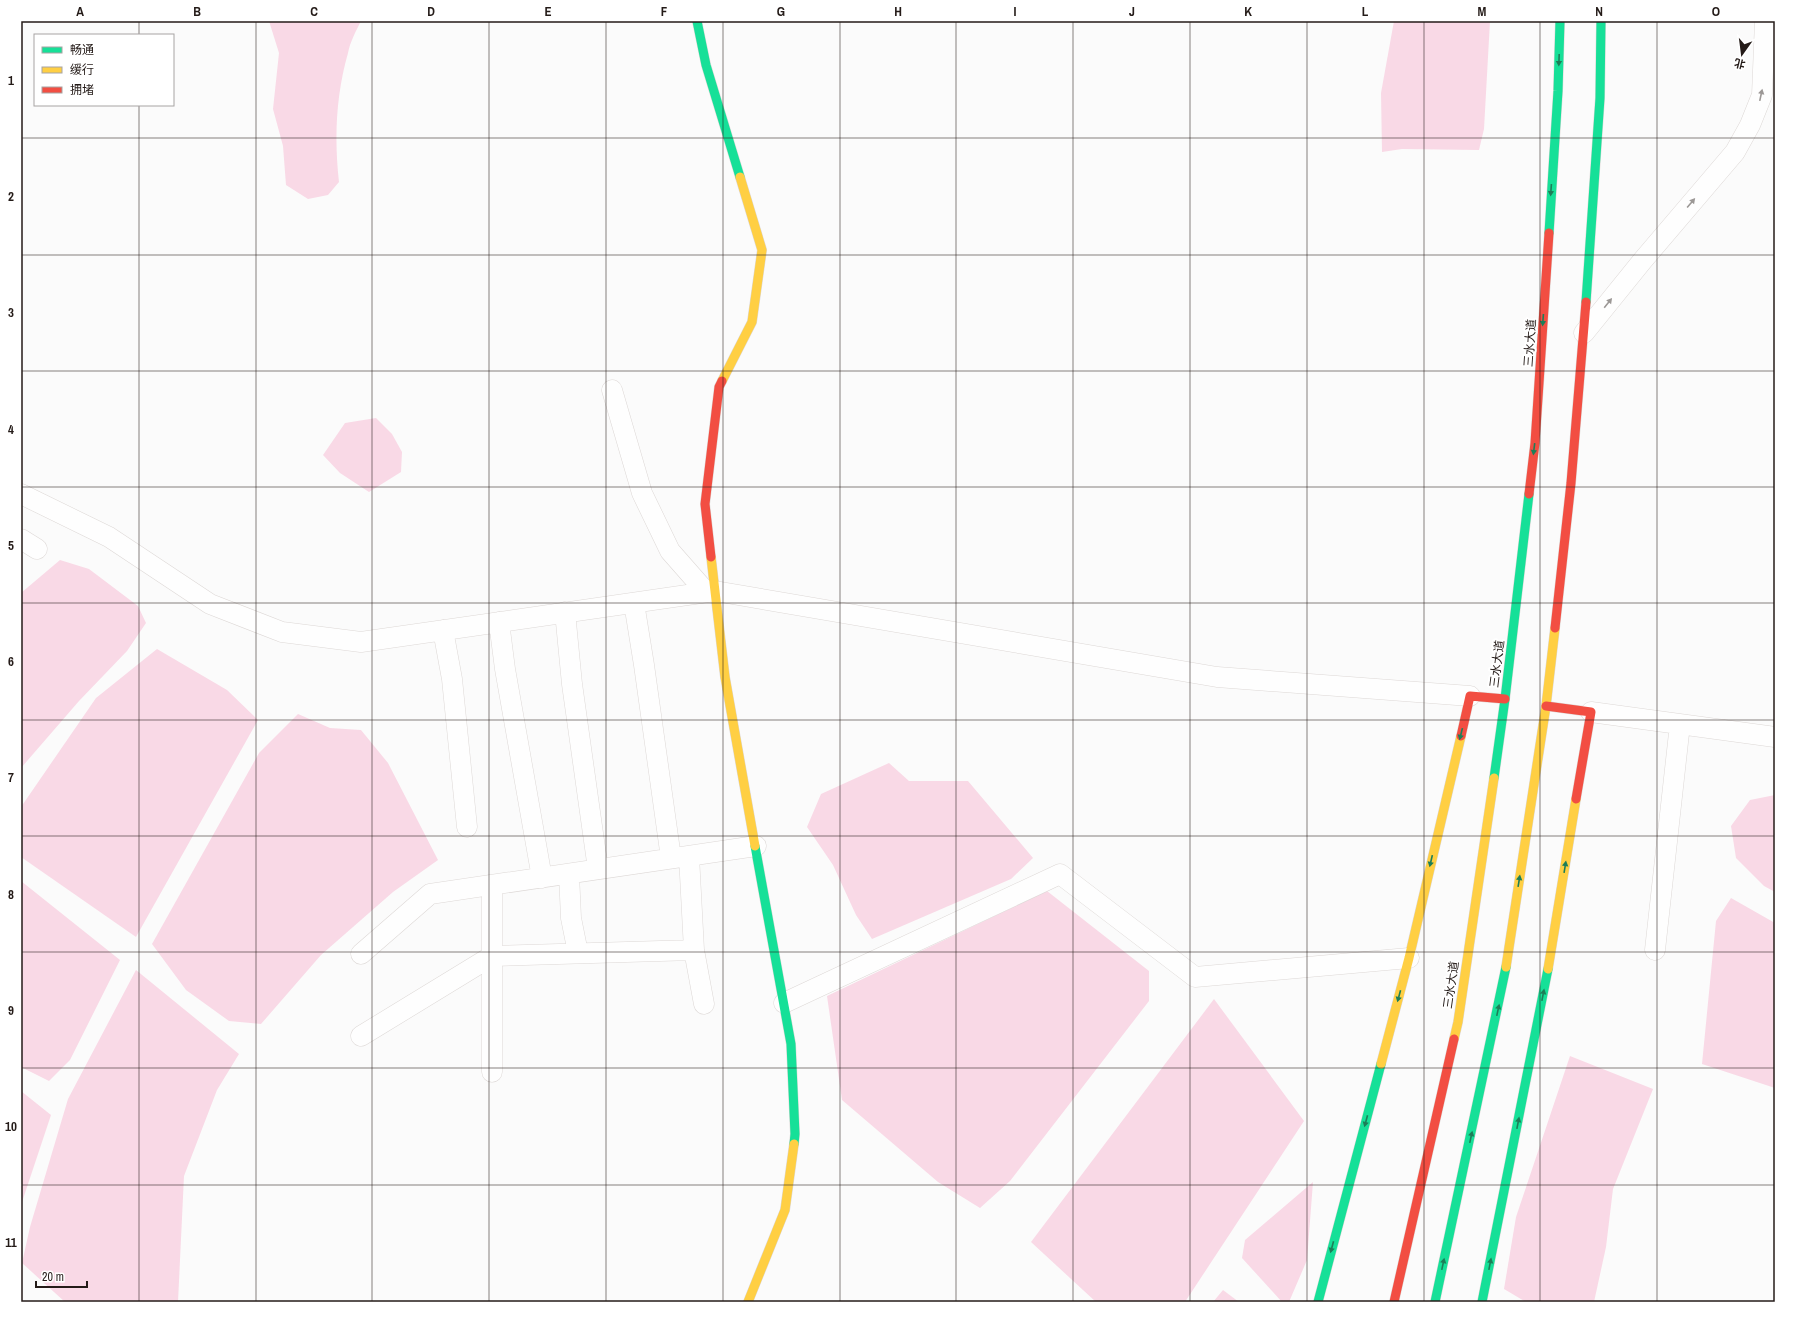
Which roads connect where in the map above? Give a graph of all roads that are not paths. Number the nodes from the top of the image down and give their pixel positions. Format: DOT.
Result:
graph roads {
  1 [pos="697,21"];
  2 [pos="1560,21"];
  3 [pos="1601,21"];
  4 [pos="1765,21"];
  5 [pos="1584,334"];
  6 [pos="612,390"];
  7 [pos="21,494"];
  8 [pos="710,592"];
  9 [pos="634,602"];
  10 [pos="565,612"];
  11 [pos="499,622"];
  12 [pos="443,630"];
  13 [pos="1470,696"];
  14 [pos="1505,699"];
  15 [pos="1546,706"];
  16 [pos="1591,712"];
  17 [pos="1680,724"];
  18 [pos="1775,737"];
  19 [pos="467,827"];
  20 [pos="756,846"];
  21 [pos="680,857"];
  22 [pos="598,869"];
  23 [pos="569,874"];
  24 [pos="542,878"];
  25 [pos="492,885"];
  26 [pos="694,950"];
  27 [pos="1655,950"];
  28 [pos="578,953"];
  29 [pos="361,954"];
  30 [pos="492,956"];
  31 [pos="1409,958"];
  32 [pos="784,1003"];
  33 [pos="704,1004"];
  34 [pos="361,1036"];
  35 [pos="492,1072"];
  36 [pos="748,1302"];
  37 [pos="1318,1302"];
  38 [pos="1394,1302"];
  39 [pos="1435,1302"];
  40 [pos="1482,1302"];
  1 -- 8 [label="main road"];
  2 -- 14 [label="main road, 三水大道, one-way"];
  3 -- 5 [label="main road"];
  5 -- 4 [label="street, one-way"];
  5 -- 15 [label="main road"];
  6 -- 8 [label="street"];
  7 -- 12 [label="street"];
  8 -- 9 [label="street"];
  8 -- 13 [label="street"];
  8 -- 20 [label="main road"];
  9 -- 10 [label="street"];
  9 -- 21 [label="street"];
  10 -- 11 [label="street"];
  10 -- 22 [label="street"];
  11 -- 12 [label="street"];
  11 -- 24 [label="street"];
  12 -- 19 [label="street"];
  13 -- 14 [label="main road"];
  13 -- 31 [label="main road, one-way"];
  14 -- 38 [label="main road, 三水大道"];
  15 -- 16 [label="main road"];
  39 -- 15 [label="main road, one-way"];
  16 -- 17 [label="street"];
  40 -- 16 [label="main road, one-way"];
  17 -- 18 [label="street"];
  17 -- 27 [label="street"];
  20 -- 21 [label="street"];
  20 -- 32 [label="main road"];
  21 -- 22 [label="street"];
  21 -- 26 [label="street"];
  22 -- 23 [label="street"];
  23 -- 24 [label="street"];
  23 -- 28 [label="street"];
  24 -- 25 [label="street"];
  25 -- 29 [label="street"];
  25 -- 30 [label="street"];
  26 -- 28 [label="street"];
  26 -- 33 [label="street"];
  28 -- 30 [label="street"];
  30 -- 34 [label="street"];
  30 -- 35 [label="street"];
  31 -- 32 [label="street"];
  31 -- 37 [label="main road, one-way"];
  32 -- 36 [label="main road"];
}
